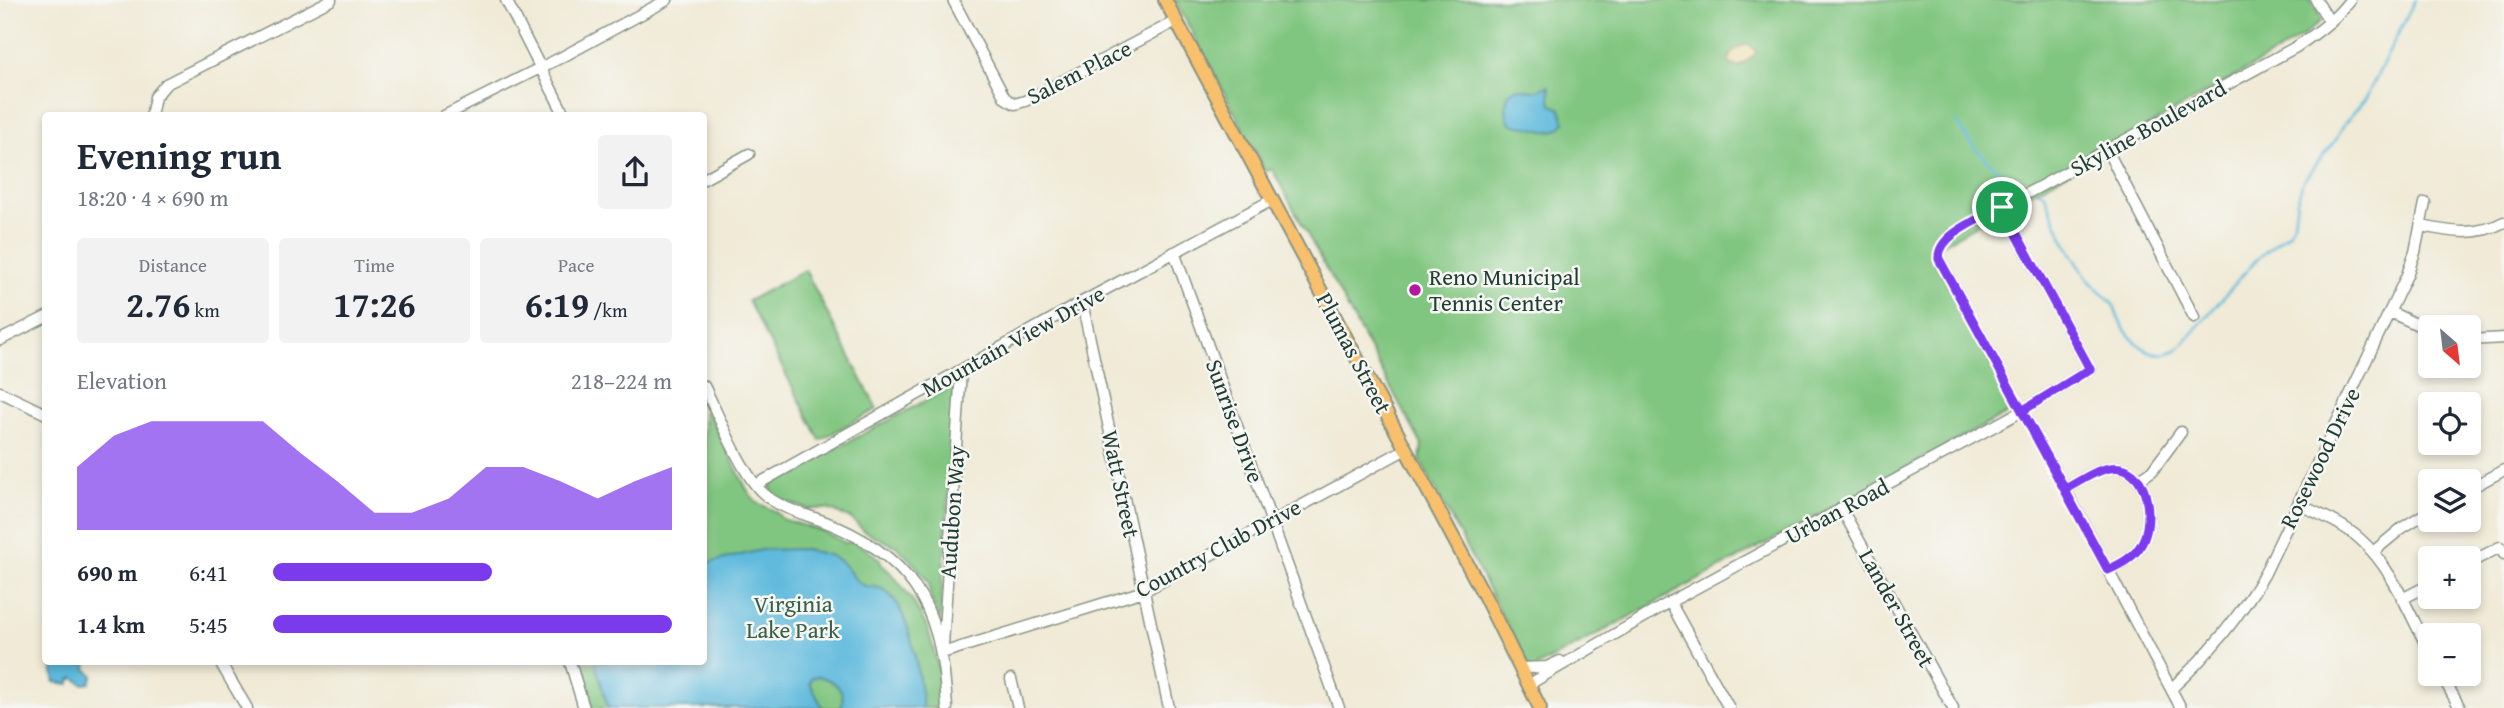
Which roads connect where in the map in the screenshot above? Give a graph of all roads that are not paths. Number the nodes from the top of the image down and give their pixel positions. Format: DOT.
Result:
graph roads {
  1 [pos="331,0"];
  2 [pos="506,0"];
  3 [pos="667,0"];
  4 [pos="953,0"];
  5 [pos="1166,0"];
  6 [pos="2316,0"];
  7 [pos="2350,0"];
  8 [pos="1176,21"];
  9 [pos="2330,22"];
  10 [pos="540,68"];
  11 [pos="152,112"];
  12 [pos="452,112"];
  13 [pos="563,112"];
  14 [pos="2106,150"];
  15 [pos="749,155"];
  16 [pos="707,177"];
  17 [pos="1272,200"];
  18 [pos="2425,203"];
  19 [pos="2002,207"];
  20 [pos="2504,222"];
  21 [pos="2421,226"];
  22 [pos="1174,252"];
  23 [pos="1082,302"];
  24 [pos="2390,312"];
  25 [pos="2194,317"];
  26 [pos="42,319"];
  27 [pos="2418,325"];
  28 [pos="2504,338"];
  29 [pos="2482,339"];
  30 [pos="0,340"];
  31 [pos="961,371"];
  32 [pos="0,392"];
  33 [pos="707,392"];
  34 [pos="2022,411"];
  35 [pos="42,412"];
  36 [pos="2181,432"];
  37 [pos="1406,449"];
  38 [pos="2504,470"];
  39 [pos="2138,480"];
  40 [pos="2481,482"];
  41 [pos="756,485"];
  42 [pos="2065,489"];
  43 [pos="2298,504"];
  44 [pos="1841,508"];
  45 [pos="2418,518"];
  46 [pos="1271,521"];
  47 [pos="2502,551"];
  48 [pos="2373,552"];
  49 [pos="2481,559"];
  50 [pos="2108,570"];
  51 [pos="1144,591"];
  52 [pos="2418,591"];
  53 [pos="2402,599"];
  54 [pos="1670,602"];
  55 [pos="2418,629"];
  56 [pos="1583,652"];
  57 [pos="942,653"];
  58 [pos="222,665"];
  59 [pos="571,665"];
  60 [pos="1520,668"];
  61 [pos="1011,679"];
  62 [pos="1528,685"];
  63 [pos="2447,686"];
  64 [pos="2171,689"];
  65 [pos="247,708"];
  66 [pos="584,708"];
  67 [pos="947,708"];
  68 [pos="1018,708"];
  69 [pos="1169,708"];
  70 [pos="1339,708"];
  71 [pos="1540,708"];
  72 [pos="1729,708"];
  73 [pos="1953,708"];
  74 [pos="2181,708"];
  75 [pos="2459,708"];
  1 -- 11 [label="street"];
  2 -- 10 [label="street"];
  3 -- 10 [label="street"];
  4 -- 8 [label="street, Salem Place"];
  5 -- 8 [label="main road, Plumas Street"];
  6 -- 9 [label="street"];
  7 -- 9 [label="street, Skyline Boulevard"];
  8 -- 17 [label="main road, Plumas Street"];
  9 -- 14 [label="street, Skyline Boulevard"];
  10 -- 12 [label="street"];
  10 -- 13 [label="street"];
  14 -- 19 [label="street, Skyline Boulevard"];
  14 -- 25 [label="street"];
  15 -- 16 [label="street"];
  17 -- 22 [label="street, Mountain View Drive"];
  17 -- 37 [label="main road, Plumas Street"];
  18 -- 21 [label="street, Rosewood Drive"];
  19 -- 34 [label="street, Skyline Boulevard"];
  19 -- 34 [label="street, Urban Road"];
  20 -- 21 [label="street"];
  21 -- 24 [label="street, Rosewood Drive"];
  22 -- 23 [label="street, Mountain View Drive"];
  22 -- 46 [label="street, Sunrise Drive"];
  23 -- 31 [label="street, Mountain View Drive"];
  23 -- 51 [label="street, Watt Street"];
  24 -- 27 [label="street"];
  24 -- 43 [label="street, Rosewood Drive"];
  26 -- 30 [label="street"];
  28 -- 29 [label="street"];
  31 -- 41 [label="street, Mountain View Drive"];
  31 -- 57 [label="street, Audubon Way"];
  32 -- 35 [label="street"];
  33 -- 41 [label="street"];
  34 -- 42 [label="street"];
  34 -- 44 [label="street, Urban Road"];
  36 -- 39 [label="street"];
  37 -- 46 [label="street, Country Club Drive"];
  37 -- 60 [label="main road, Plumas Street"];
  38 -- 40 [label="street"];
  39 -- 42 [label="street"];
  39 -- 50 [label="street"];
  41 -- 57 [label="street"];
  42 -- 50 [label="street"];
  43 -- 48 [label="street"];
  43 -- 64 [label="street, Rosewood Drive"];
  44 -- 54 [label="street, Urban Road"];
  44 -- 73 [label="street, Lander Street"];
  45 -- 48 [label="street"];
  46 -- 51 [label="street, Country Club Drive"];
  46 -- 70 [label="street, Sunrise Drive"];
  47 -- 49 [label="street"];
  48 -- 53 [label="street"];
  50 -- 64 [label="street"];
  51 -- 57 [label="street, Country Club Drive"];
  51 -- 69 [label="street, Watt Street"];
  52 -- 53 [label="street"];
  53 -- 55 [label="street"];
  54 -- 56 [label="street, Urban Road"];
  54 -- 72 [label="street"];
  56 -- 60 [label="street, Urban Road"];
  56 -- 62 [label="street, Urban Road"];
  57 -- 67 [label="street"];
  58 -- 65 [label="street"];
  59 -- 66 [label="street"];
  60 -- 62 [label="main road, Plumas Street"];
  61 -- 68 [label="street"];
  62 -- 71 [label="main road, Plumas Street"];
  63 -- 75 [label="street"];
  64 -- 74 [label="street"];
}
